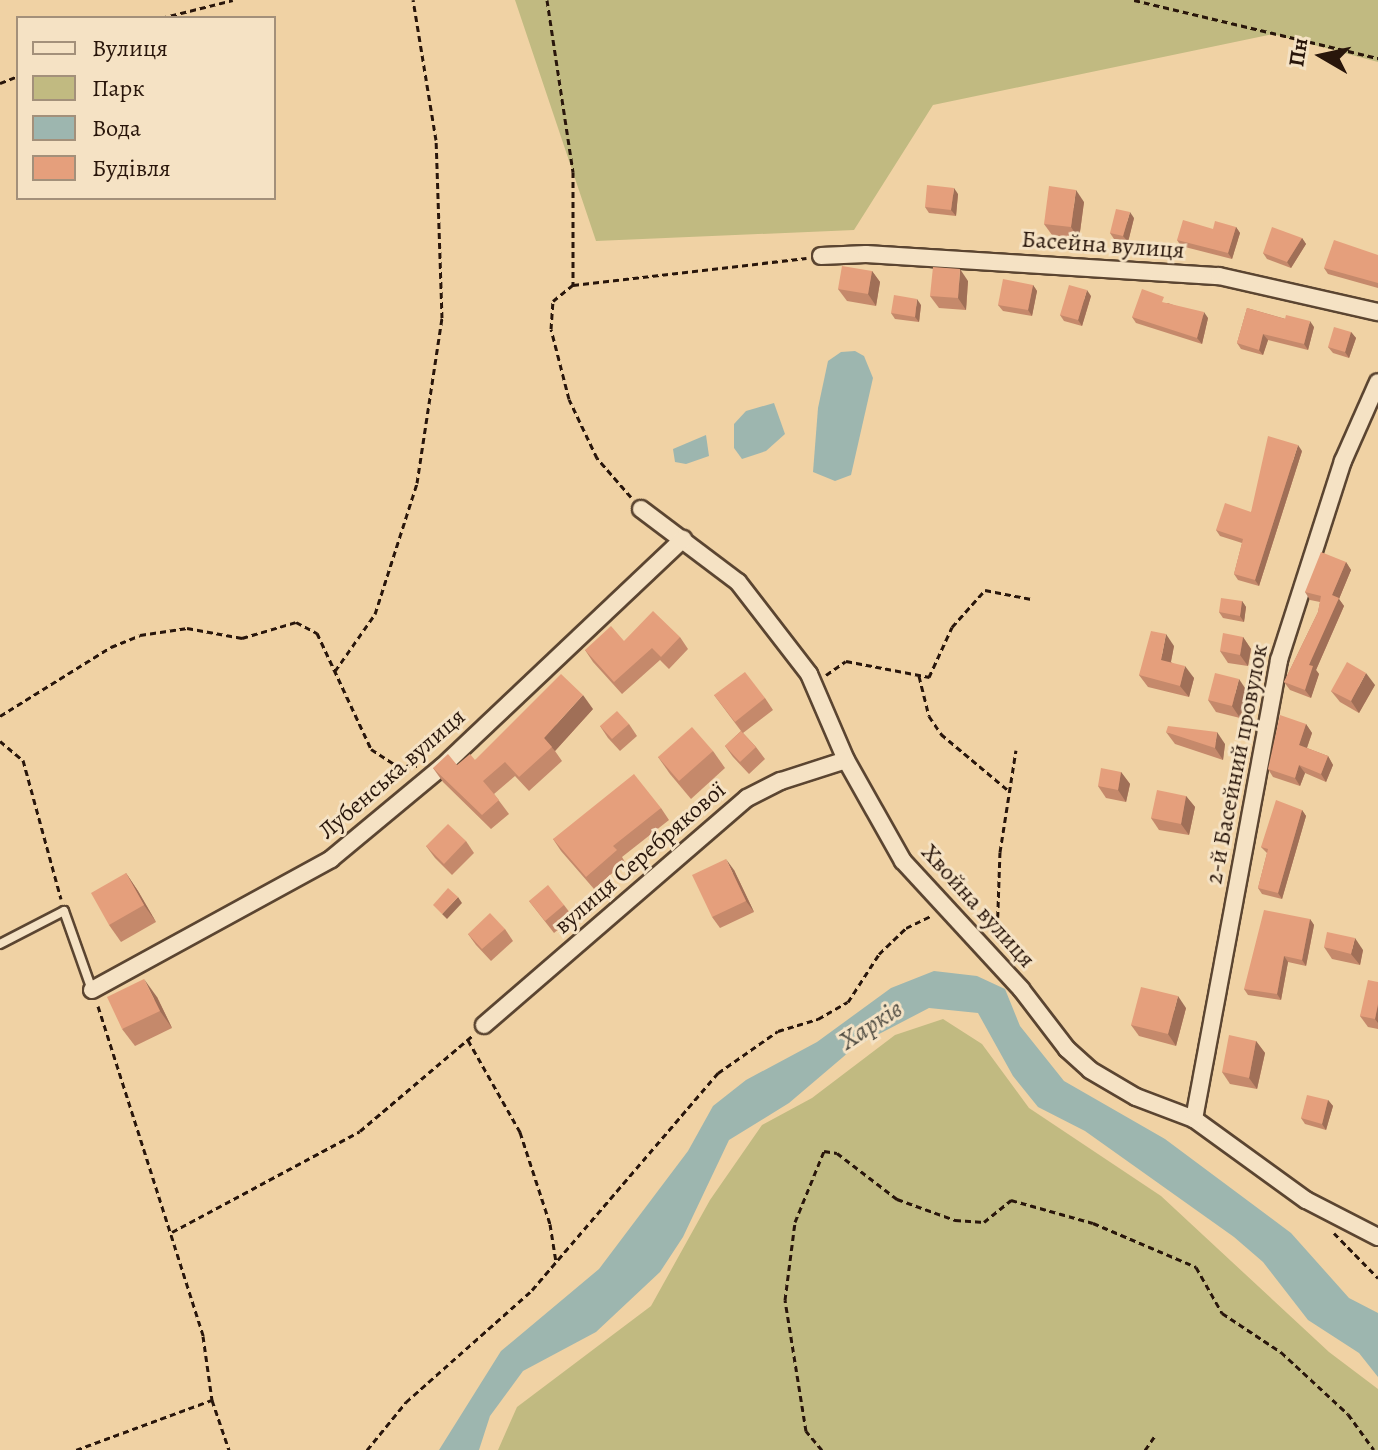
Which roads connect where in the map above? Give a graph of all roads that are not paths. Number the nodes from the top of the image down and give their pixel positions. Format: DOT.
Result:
graph roads {
  1 [pos="821,256"];
  2 [pos="1378,312"];
  3 [pos="1378,382"];
  4 [pos="641,509"];
  5 [pos="683,539"];
  6 [pos="846,760"];
  7 [pos="0,944"];
  8 [pos="92,990"];
  9 [pos="484,1025"];
  10 [pos="1194,1119"];
  11 [pos="1378,1237"];
  1 -- 2 [label="street, Басейна вулиця"];
  3 -- 10 [label="street, 2-й Басейний провулок"];
  4 -- 5 [label="street, Хвойна вулиця"];
  5 -- 6 [label="street, Хвойна вулиця"];
  5 -- 8 [label="street, Лубeнська вулиця"];
  6 -- 9 [label="street, вулиця Серебрякової"];
  6 -- 10 [label="street, Хвойна вулиця"];
  7 -- 8 [label="lane"];
  10 -- 11 [label="street, Хвойна вулиця"];
}
